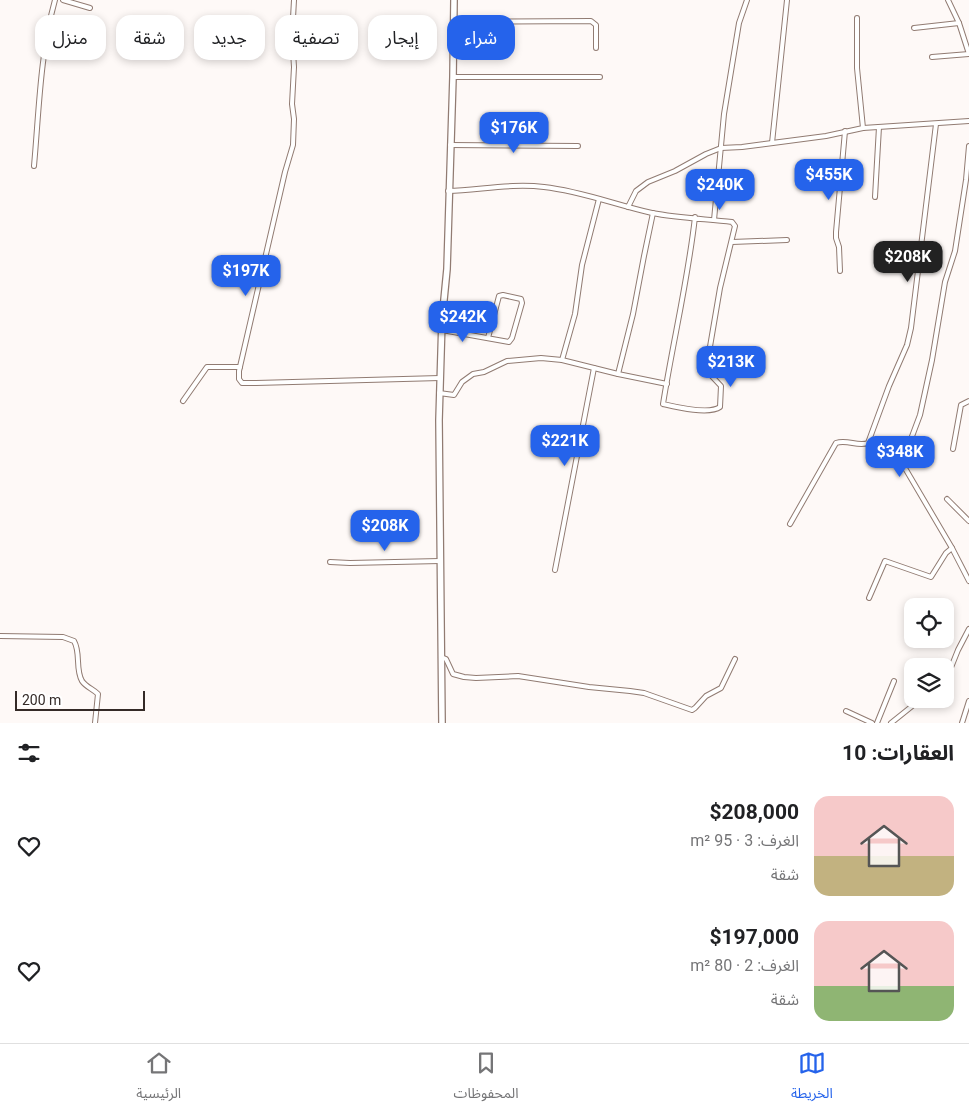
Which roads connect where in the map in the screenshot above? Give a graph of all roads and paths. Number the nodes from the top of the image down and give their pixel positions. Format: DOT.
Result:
graph roads {
  1 [pos="55,0"];
  2 [pos="63,0"];
  3 [pos="294,0"];
  4 [pos="454,0"];
  5 [pos="746,0"];
  6 [pos="787,0"];
  7 [pos="948,0"];
  8 [pos="90,8"];
  9 [pos="455,15"];
  10 [pos="857,18"];
  11 [pos="515,21"];
  12 [pos="959,23"];
  13 [pos="914,28"];
  14 [pos="596,48"];
  15 [pos="969,54"];
  16 [pos="932,57"];
  17 [pos="454,60"];
  18 [pos="454,77"];
  19 [pos="600,77"];
  20 [pos="969,120"];
  21 [pos="936,124"];
  22 [pos="879,127"];
  23 [pos="863,128"];
  24 [pos="845,131"];
  25 [pos="772,143"];
  26 [pos="450,144"];
  27 [pos="578,146"];
  28 [pos="969,146"];
  29 [pos="721,148"];
  30 [pos="34,166"];
  31 [pos="448,191"];
  32 [pos="875,197"];
  33 [pos="599,199"];
  34 [pos="628,207"];
  35 [pos="653,213"];
  36 [pos="695,217"];
  37 [pos="714,220"];
  38 [pos="787,240"];
  39 [pos="732,242"];
  40 [pos="840,271"];
  41 [pos="442,330"];
  42 [pos="488,338"];
  43 [pos="562,360"];
  44 [pos="240,367"];
  45 [pos="594,368"];
  46 [pos="618,374"];
  47 [pos="440,378"];
  48 [pos="667,384"];
  49 [pos="439,393"];
  50 [pos="183,400"];
  51 [pos="969,401"];
  52 [pos="953,449"];
  53 [pos="947,499"];
  54 [pos="969,521"];
  55 [pos="790,524"];
  56 [pos="952,548"];
  57 [pos="440,561"];
  58 [pos="330,562"];
  59 [pos="555,570"];
  60 [pos="969,579"];
  61 [pos="868,598"];
  62 [pos="969,629"];
  63 [pos="0,636"];
  64 [pos="441,657"];
  65 [pos="736,659"];
  66 [pos="954,660"];
  67 [pos="894,681"];
  68 [pos="969,701"];
  69 [pos="910,708"];
  70 [pos="846,711"];
  71 [pos="95,723"];
  72 [pos="442,723"];
  73 [pos="872,723"];
  74 [pos="877,723"];
  75 [pos="891,723"];
  76 [pos="962,723"];
  1 -- 30 [label="street"];
  2 -- 8 [label="street"];
  3 -- 44 [label="street"];
  4 -- 9 [label="street"];
  5 -- 29 [label="street"];
  6 -- 25 [label="street"];
  7 -- 12 [label="street"];
  10 -- 23 [label="street"];
  11 -- 14 [label="street"];
  12 -- 13 [label="street"];
  12 -- 15 [label="street"];
  15 -- 16 [label="street"];
  17 -- 18 [label="street"];
  18 -- 19 [label="street"];
  18 -- 26 [label="street"];
  20 -- 21 [label="street"];
  21 -- 22 [label="street"];
  21 -- 55 [label="street"];
  22 -- 23 [label="street"];
  22 -- 32 [label="street"];
  23 -- 24 [label="street"];
  24 -- 25 [label="street"];
  24 -- 40 [label="street"];
  25 -- 29 [label="street"];
  26 -- 27 [label="street"];
  26 -- 31 [label="street"];
  28 -- 56 [label="street"];
  29 -- 34 [label="street"];
  29 -- 37 [label="street"];
  31 -- 33 [label="street"];
  31 -- 41 [label="street"];
  33 -- 34 [label="street"];
  33 -- 43 [label="street"];
  34 -- 35 [label="street"];
  35 -- 36 [label="street"];
  35 -- 46 [label="street"];
  36 -- 37 [label="street"];
  36 -- 48 [label="street"];
  37 -- 39 [label="street"];
  38 -- 39 [label="street"];
  39 -- 48 [label="street"];
  41 -- 42 [label="street"];
  41 -- 47 [label="street"];
  42 -- 42 [label="street"];
  43 -- 45 [label="street"];
  43 -- 49 [label="street"];
  44 -- 47 [label="street"];
  44 -- 50 [label="street"];
  45 -- 46 [label="street"];
  45 -- 59 [label="street"];
  46 -- 48 [label="street"];
  47 -- 49 [label="street"];
  49 -- 57 [label="street"];
  51 -- 52 [label="street"];
  53 -- 54 [label="street"];
  56 -- 60 [label="street"];
  56 -- 61 [label="street"];
  57 -- 58 [label="street"];
  57 -- 64 [label="street"];
  62 -- 66 [label="street"];
  63 -- 71 [label="street"];
  64 -- 65 [label="street"];
  64 -- 72 [label="street"];
  67 -- 74 [label="street"];
  68 -- 76 [label="street"];
  69 -- 75 [label="street"];
  70 -- 73 [label="street"];
}
